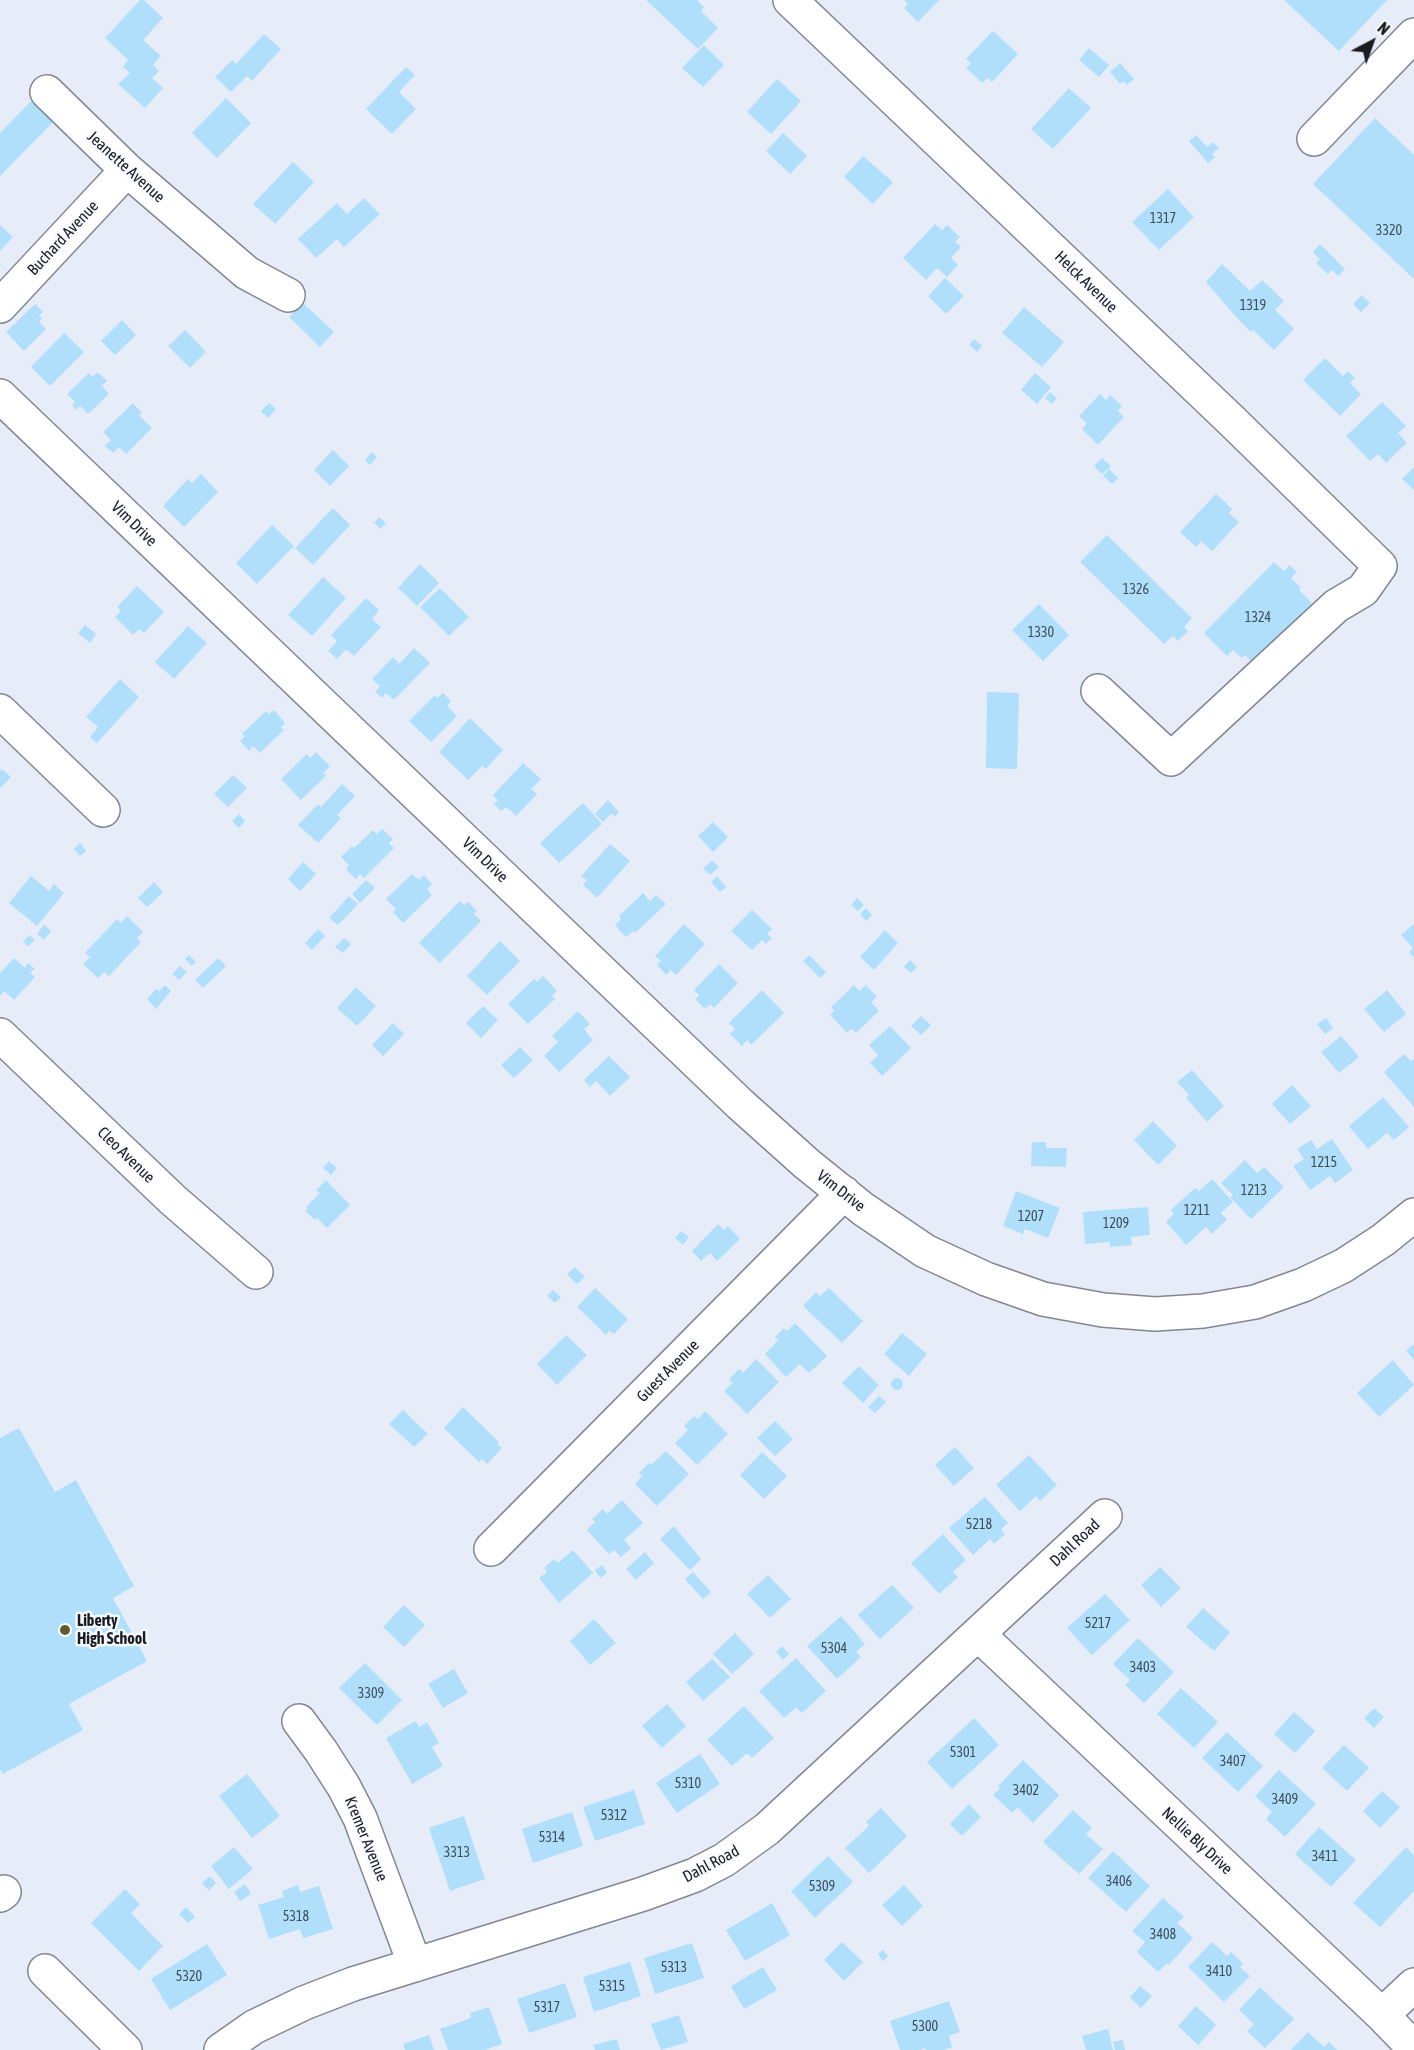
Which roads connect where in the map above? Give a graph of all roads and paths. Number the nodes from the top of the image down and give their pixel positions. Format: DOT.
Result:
graph roads {
  1 [pos="790,0"];
  2 [pos="1414,35"];
  3 [pos="47,92"];
  4 [pos="1314,139"];
  5 [pos="127,170"];
  6 [pos="288,295"];
  7 [pos="0,306"];
  8 [pos="0,396"];
  9 [pos="1098,691"];
  10 [pos="0,711"];
  11 [pos="103,810"];
  12 [pos="0,1035"];
  13 [pos="844,1193"];
  14 [pos="1414,1215"];
  15 [pos="256,1272"];
  16 [pos="1105,1516"];
  17 [pos="491,1549"];
  18 [pos="978,1634"];
  19 [pos="298,1721"];
  20 [pos="415,1965"];
  21 [pos="45,1971"];
  22 [pos="1414,1985"];
  23 [pos="1382,2015"];
  24 [pos="1414,2048"];
  25 [pos="125,2050"];
  26 [pos="221,2050"];
  1 -- 9 [label="street, Helck Avenue"];
  2 -- 4 [label="street"];
  3 -- 5 [label="street, Jeanette Avenue"];
  5 -- 6 [label="street, Jeanette Avenue"];
  5 -- 7 [label="street, Buchard Avenue"];
  8 -- 13 [label="street, Vim Drive"];
  10 -- 11 [label="street"];
  12 -- 15 [label="street, Cleo Avenue"];
  13 -- 14 [label="street, Vim Drive"];
  13 -- 17 [label="street, Guest Avenue"];
  16 -- 18 [label="street, Dahl Road"];
  18 -- 20 [label="street, Dahl Road"];
  18 -- 23 [label="street, Nellie Bly Drive"];
  19 -- 20 [label="street, Kremer Avenue"];
  20 -- 26 [label="street, Dahl Road"];
  21 -- 25 [label="street"];
  22 -- 23 [label="street"];
  23 -- 24 [label="street, Nellie Bly Drive"];
}
